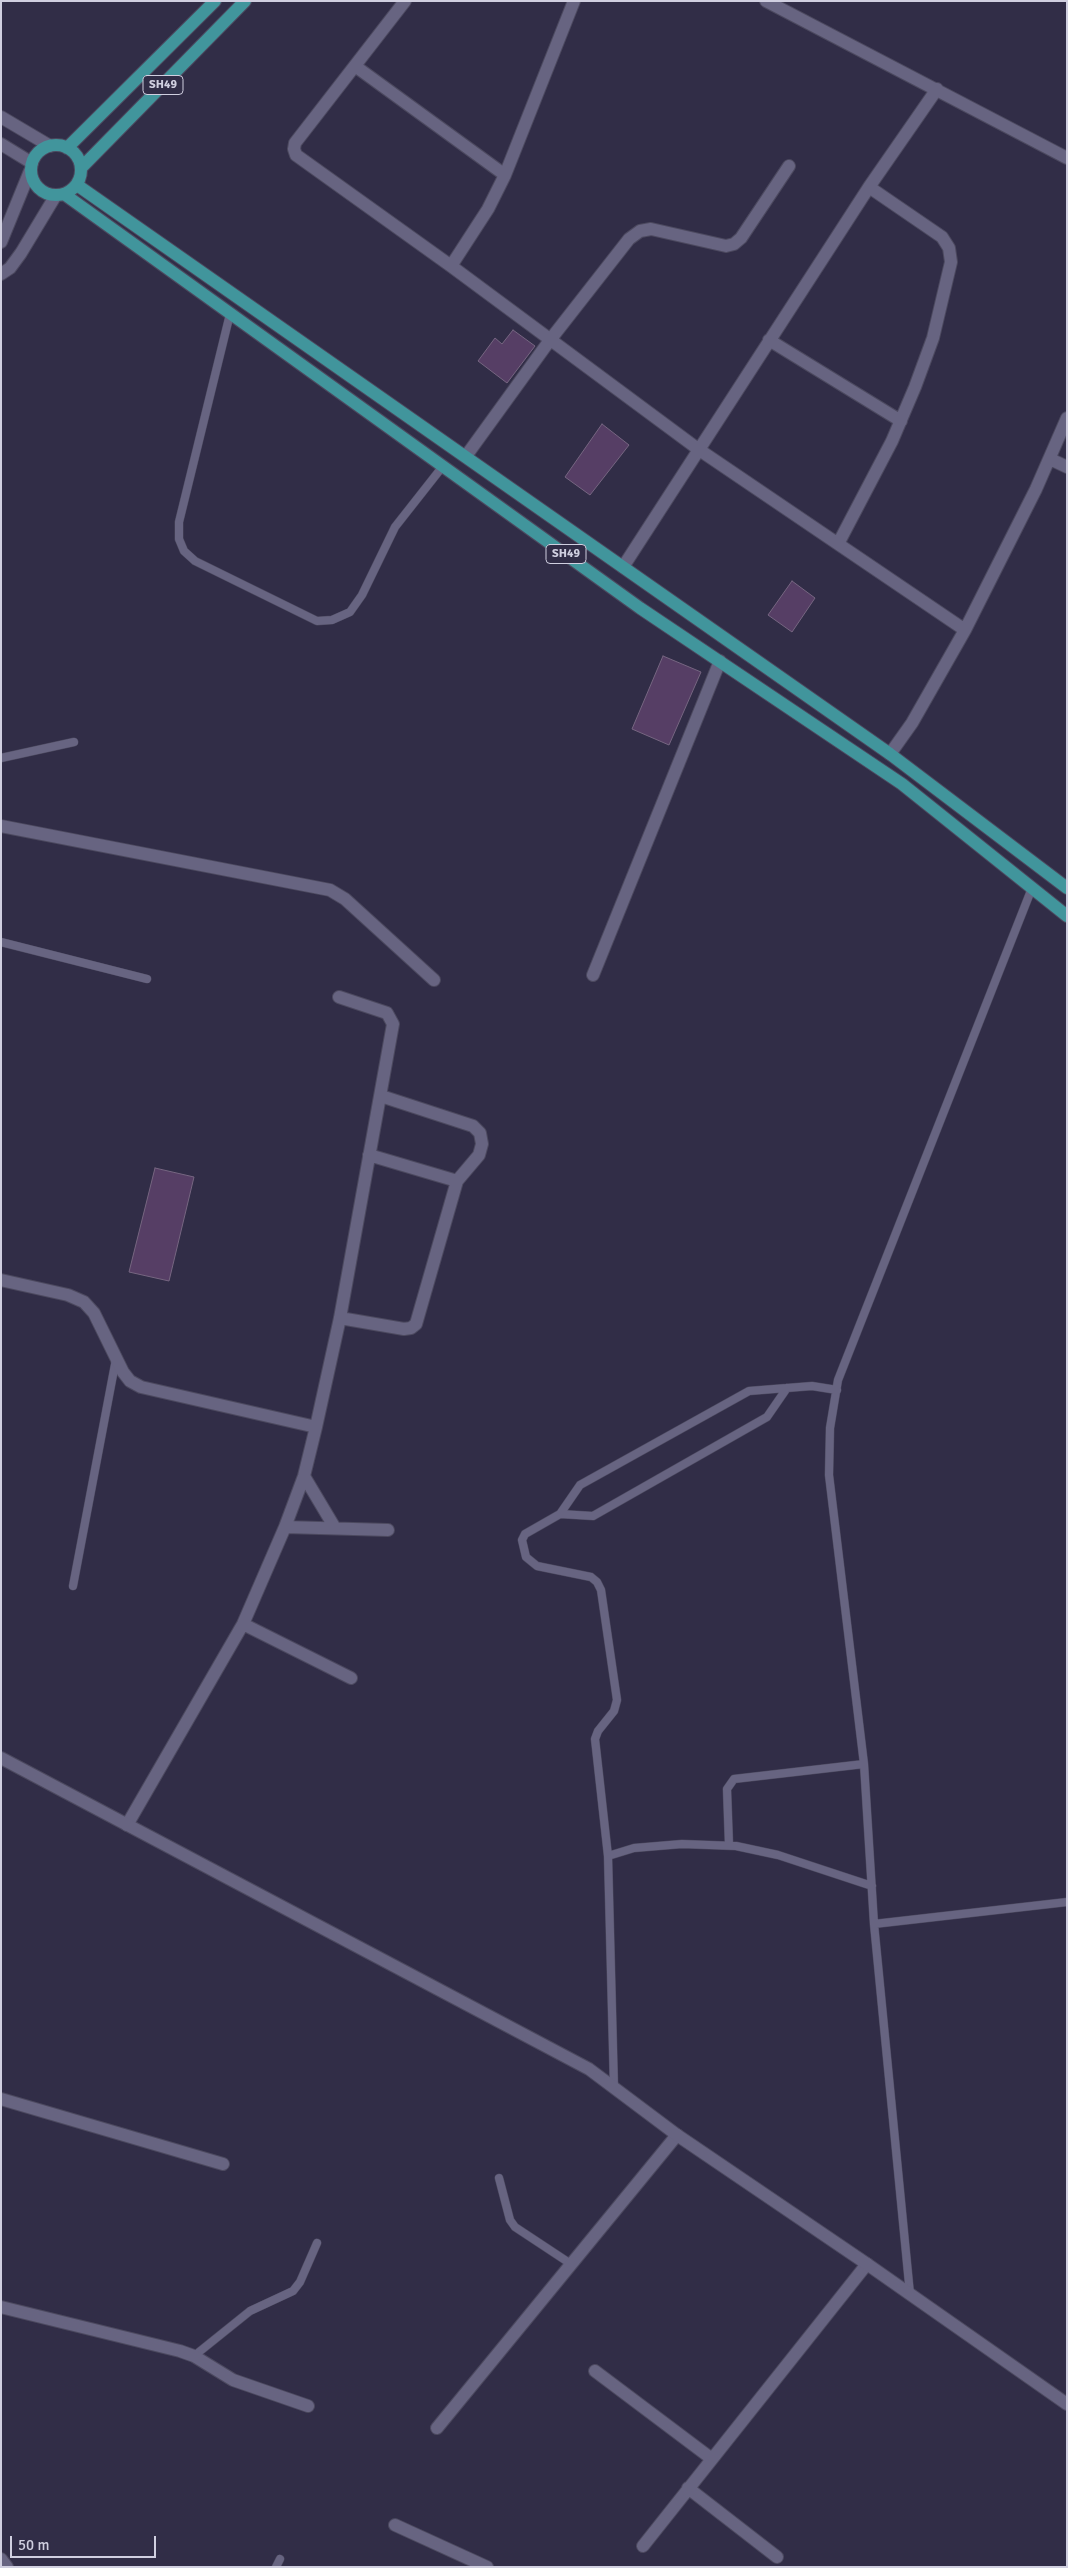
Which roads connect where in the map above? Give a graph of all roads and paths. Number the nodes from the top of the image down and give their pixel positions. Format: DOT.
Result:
graph roads {
  1 [pos="245,1"];
  2 [pos="405,1"];
  3 [pos="574,1"];
  4 [pos="766,1"];
  5 [pos="212,2"];
  6 [pos="355,66"];
  7 [pos="937,89"];
  8 [pos="1,117"];
  9 [pos="1,144"];
  10 [pos="50,146"];
  11 [pos="67,148"];
  12 [pos="1067,158"];
  13 [pos="789,166"];
  14 [pos="31,167"];
  15 [pos="81,168"];
  16 [pos="506,175"];
  17 [pos="76,185"];
  18 [pos="869,187"];
  19 [pos="60,195"];
  20 [pos="1,242"];
  21 [pos="451,266"];
  22 [pos="1,274"];
  23 [pos="230,314"];
  24 [pos="550,340"];
  25 [pos="769,340"];
  26 [pos="1067,418"];
  27 [pos="901,421"];
  28 [pos="698,449"];
  29 [pos="466,456"];
  30 [pos="1050,460"];
  31 [pos="443,466"];
  32 [pos="1067,467"];
  33 [pos="838,544"];
  34 [pos="623,567"];
  35 [pos="965,630"];
  36 [pos="720,661"];
  37 [pos="74,742"];
  38 [pos="890,754"];
  39 [pos="1,758"];
  40 [pos="1,826"];
  41 [pos="1032,888"];
  42 [pos="1067,888"];
  43 [pos="1067,916"];
  44 [pos="1,942"];
  45 [pos="594,975"];
  46 [pos="147,979"];
  47 [pos="434,980"];
  48 [pos="339,997"];
  49 [pos="381,1096"];
  50 [pos="369,1155"];
  51 [pos="456,1180"];
  52 [pos="1,1280"];
  53 [pos="340,1318"];
  54 [pos="116,1358"];
  55 [pos="787,1388"];
  56 [pos="837,1390"];
  57 [pos="316,1427"];
  58 [pos="304,1476"];
  59 [pos="560,1514"];
  60 [pos="285,1527"];
  61 [pos="335,1528"];
  62 [pos="388,1530"];
  63 [pos="73,1586"];
  64 [pos="243,1624"];
  65 [pos="351,1678"];
  66 [pos="1,1758"];
  67 [pos="864,1764"];
  68 [pos="127,1825"];
  69 [pos="729,1845"];
  70 [pos="608,1856"];
  71 [pos="872,1886"];
  72 [pos="1067,1902"];
  73 [pos="874,1924"];
  74 [pos="614,2088"];
  75 [pos="1,2099"];
  76 [pos="676,2135"];
  77 [pos="223,2164"];
  78 [pos="499,2178"];
  79 [pos="317,2243"];
  80 [pos="571,2264"];
  81 [pos="867,2264"];
  82 [pos="910,2294"];
  83 [pos="1,2307"];
  84 [pos="194,2356"];
  85 [pos="595,2371"];
  86 [pos="1067,2404"];
  87 [pos="308,2406"];
  88 [pos="437,2428"];
  89 [pos="712,2459"];
  90 [pos="688,2488"];
  91 [pos="395,2525"];
  92 [pos="643,2546"];
  93 [pos="777,2557"];
  94 [pos="1,2559"];
  95 [pos="280,2559"];
  96 [pos="7,2567"];
  97 [pos="276,2567"];
  98 [pos="486,2567"];
  1 -- 15 [label="main road, SH49"];
  2 -- 6 [label="street"];
  3 -- 16 [label="street"];
  4 -- 7 [label="street"];
  5 -- 11 [label="main road, SH49"];
  6 -- 16 [label="street"];
  6 -- 21 [label="street"];
  7 -- 12 [label="street"];
  7 -- 18 [label="street"];
  8 -- 10 [label="street"];
  9 -- 14 [label="street"];
  10 -- 11 [label="main road"];
  10 -- 14 [label="main road"];
  11 -- 15 [label="main road"];
  13 -- 24 [label="street"];
  14 -- 19 [label="main road"];
  14 -- 20 [label="street"];
  15 -- 17 [label="main road"];
  16 -- 21 [label="street"];
  17 -- 19 [label="main road"];
  17 -- 29 [label="main road, SH49"];
  18 -- 25 [label="street"];
  18 -- 27 [label="street"];
  19 -- 22 [label="street"];
  19 -- 23 [label="main road, SH49"];
  21 -- 24 [label="street"];
  23 -- 31 [label="main road, SH49"];
  23 -- 31 [label="lane"];
  24 -- 28 [label="street"];
  24 -- 29 [label="street"];
  25 -- 27 [label="street"];
  25 -- 28 [label="street"];
  26 -- 30 [label="street"];
  27 -- 33 [label="street"];
  28 -- 33 [label="street"];
  28 -- 34 [label="street"];
  29 -- 34 [label="main road, SH49"];
  30 -- 32 [label="street"];
  30 -- 35 [label="street"];
  31 -- 36 [label="main road, SH49"];
  33 -- 35 [label="street"];
  34 -- 38 [label="main road, SH49"];
  35 -- 38 [label="street"];
  36 -- 41 [label="main road, SH49"];
  36 -- 45 [label="street"];
  37 -- 39 [label="lane"];
  38 -- 42 [label="main road, SH49"];
  40 -- 47 [label="street"];
  41 -- 43 [label="main road, SH49"];
  41 -- 56 [label="lane"];
  44 -- 46 [label="lane"];
  48 -- 49 [label="street"];
  49 -- 50 [label="street"];
  49 -- 51 [label="street"];
  50 -- 51 [label="street"];
  50 -- 53 [label="street"];
  51 -- 53 [label="street"];
  52 -- 54 [label="street"];
  53 -- 57 [label="street"];
  54 -- 57 [label="street"];
  54 -- 63 [label="lane"];
  55 -- 56 [label="lane"];
  55 -- 59 [label="lane"];
  55 -- 59 [label="lane"];
  56 -- 67 [label="lane"];
  57 -- 58 [label="street"];
  58 -- 60 [label="street"];
  58 -- 61 [label="street"];
  59 -- 70 [label="lane"];
  60 -- 61 [label="street"];
  60 -- 64 [label="street"];
  61 -- 62 [label="street"];
  64 -- 65 [label="street"];
  64 -- 68 [label="street"];
  66 -- 68 [label="street"];
  67 -- 69 [label="lane"];
  67 -- 71 [label="lane"];
  68 -- 74 [label="street"];
  69 -- 70 [label="lane"];
  69 -- 71 [label="lane"];
  70 -- 74 [label="lane"];
  71 -- 73 [label="lane"];
  72 -- 73 [label="lane"];
  73 -- 82 [label="lane"];
  74 -- 76 [label="street"];
  75 -- 77 [label="street"];
  76 -- 80 [label="street"];
  76 -- 81 [label="street"];
  78 -- 80 [label="lane"];
  79 -- 84 [label="lane"];
  80 -- 88 [label="street"];
  81 -- 82 [label="street"];
  81 -- 89 [label="street"];
  82 -- 86 [label="street"];
  83 -- 84 [label="street"];
  84 -- 87 [label="street"];
  85 -- 89 [label="street"];
  89 -- 90 [label="street"];
  90 -- 92 [label="street"];
  90 -- 93 [label="street"];
  91 -- 98 [label="street"];
  94 -- 96 [label="street"];
  95 -- 97 [label="lane"];
}
